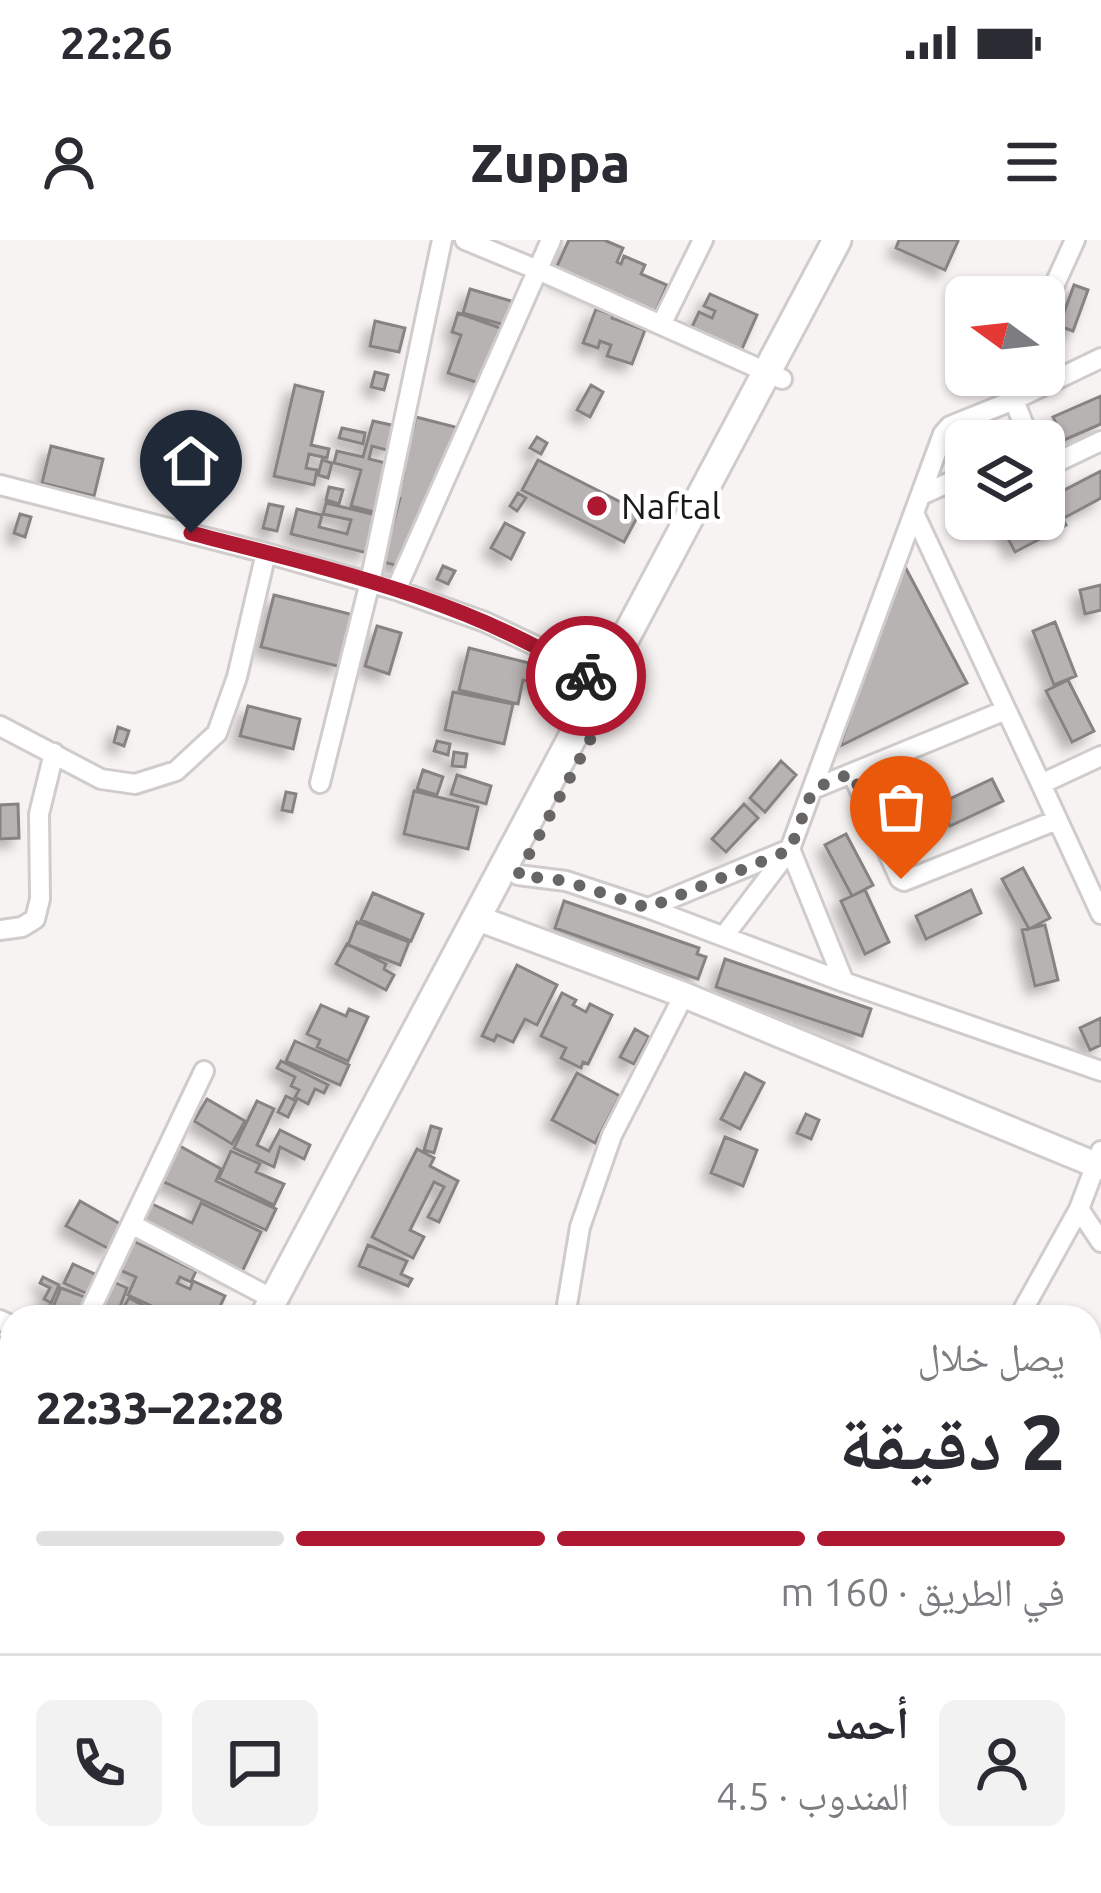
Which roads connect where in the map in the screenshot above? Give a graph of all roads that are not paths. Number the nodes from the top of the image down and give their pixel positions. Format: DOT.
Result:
graph roads {
  1 [pos="442,240"];
  2 [pos="465,240"];
  3 [pos="551,240"];
  4 [pos="703,240"];
  5 [pos="837,240"];
  6 [pos="856,240"];
  7 [pos="1075,240"];
  8 [pos="538,270"];
  9 [pos="1059,276"];
  10 [pos="661,325"];
  11 [pos="1101,358"];
  12 [pos="1065,373"];
  13 [pos="774,375"];
  14 [pos="1011,396"];
  15 [pos="1101,441"];
  16 [pos="1065,458"];
  17 [pos="0,485"];
  18 [pos="945,488"];
  19 [pos="918,504"];
  20 [pos="266,553"];
  21 [pos="370,582"];
  22 [pos="397,590"];
  23 [pos="608,690"];
  24 [pos="1006,710"];
  25 [pos="0,726"];
  26 [pos="54,753"];
  27 [pos="1101,756"];
  28 [pos="852,773"];
  29 [pos="320,783"];
  30 [pos="1041,784"];
  31 [pos="813,789"];
  32 [pos="1057,820"];
  33 [pos="790,850"];
  34 [pos="518,875"];
  35 [pos="648,908"];
  36 [pos="1101,914"];
  37 [pos="484,921"];
  38 [pos="0,930"];
  39 [pos="724,936"];
  40 [pos="844,982"];
  41 [pos="684,995"];
  42 [pos="204,1071"];
  43 [pos="1101,1071"];
  44 [pos="1099,1160"];
  45 [pos="1079,1209"];
  46 [pos="133,1225"];
  47 [pos="1101,1242"];
  48 [pos="93,1305"];
  49 [pos="264,1305"];
  50 [pos="277,1305"];
  51 [pos="567,1305"];
  52 [pos="1026,1305"];
  1 -- 21 [label="street"];
  2 -- 8 [label="street"];
  3 -- 8 [label="street"];
  4 -- 10 [label="street"];
  5 -- 13 [label="main road"];
  6 -- 13 [label="main road"];
  7 -- 9 [label="street"];
  8 -- 10 [label="street"];
  8 -- 22 [label="street"];
  10 -- 13 [label="street"];
  11 -- 12 [label="street"];
  13 -- 23 [label="main road"];
  14 -- 19 [label="street"];
  15 -- 16 [label="street"];
  17 -- 20 [label="street"];
  18 -- 19 [label="street"];
  19 -- 24 [label="street"];
  19 -- 31 [label="street"];
  20 -- 21 [label="street"];
  20 -- 26 [label="street"];
  21 -- 22 [label="street"];
  21 -- 29 [label="street"];
  22 -- 23 [label="street"];
  23 -- 34 [label="main road"];
  23 -- 37 [label="main road"];
  24 -- 28 [label="street"];
  24 -- 30 [label="street"];
  25 -- 26 [label="street"];
  26 -- 38 [label="street"];
  27 -- 30 [label="street"];
  28 -- 31 [label="street"];
  28 -- 32 [label="street"];
  30 -- 32 [label="street"];
  31 -- 33 [label="street"];
  32 -- 36 [label="street"];
  33 -- 35 [label="street"];
  33 -- 39 [label="street"];
  33 -- 40 [label="street"];
  34 -- 35 [label="street"];
  34 -- 37 [label="main road"];
  35 -- 39 [label="street"];
  37 -- 41 [label="main road"];
  37 -- 50 [label="main road"];
  39 -- 40 [label="street"];
  40 -- 43 [label="street"];
  41 -- 44 [label="main road"];
  41 -- 51 [label="street"];
  42 -- 46 [label="street"];
  44 -- 45 [label="street"];
  45 -- 47 [label="street"];
  45 -- 52 [label="street"];
  46 -- 48 [label="street"];
  46 -- 49 [label="street"];
}
